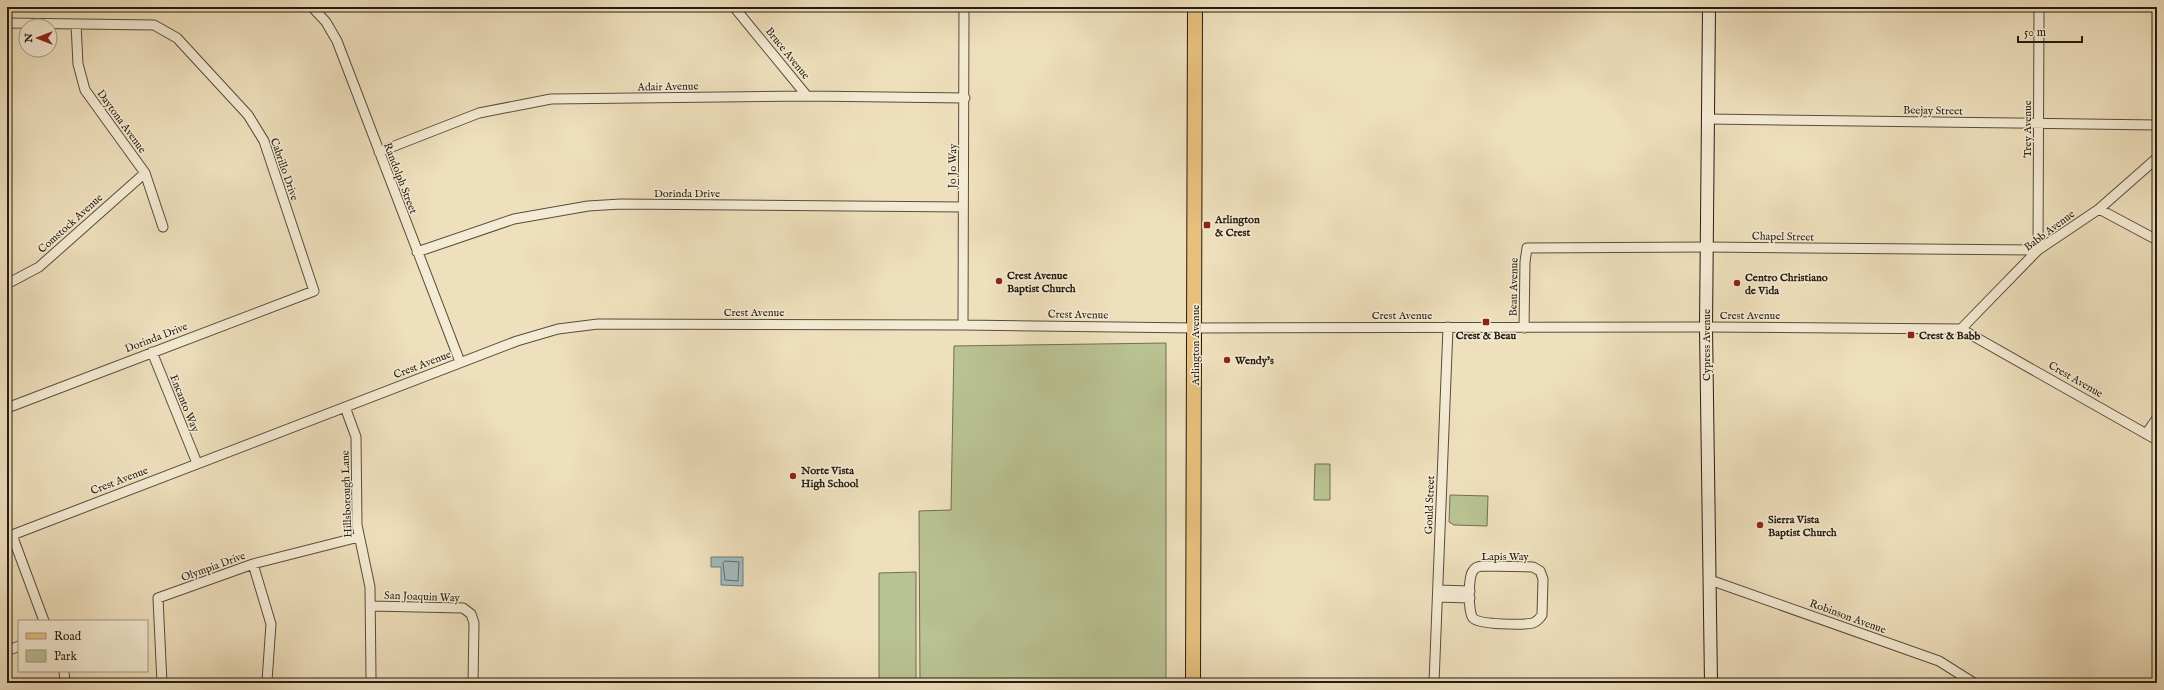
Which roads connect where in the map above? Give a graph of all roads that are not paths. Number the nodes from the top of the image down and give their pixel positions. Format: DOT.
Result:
graph roads {
  1 [pos="312,7"];
  2 [pos="734,7"];
  3 [pos="964,7"];
  4 [pos="1195,7"];
  5 [pos="1709,7"];
  6 [pos="2039,7"];
  7 [pos="7,23"];
  8 [pos="76,24"];
  9 [pos="808,96"];
  10 [pos="965,98"];
  11 [pos="1708,119"];
  12 [pos="2039,123"];
  13 [pos="2157,125"];
  14 [pos="379,152"];
  15 [pos="2157,158"];
  16 [pos="145,173"];
  17 [pos="963,208"];
  18 [pos="2099,209"];
  19 [pos="163,227"];
  20 [pos="2157,240"];
  21 [pos="1707,247"];
  22 [pos="1527,248"];
  23 [pos="2038,250"];
  24 [pos="417,252"];
  25 [pos="7,284"];
  26 [pos="314,290"];
  27 [pos="963,325"];
  28 [pos="1706,326"];
  29 [pos="1448,327"];
  30 [pos="1195,328"];
  31 [pos="1524,328"];
  32 [pos="1961,329"];
  33 [pos="152,352"];
  34 [pos="460,362"];
  35 [pos="346,407"];
  36 [pos="7,408"];
  37 [pos="2157,418"];
  38 [pos="2146,434"];
  39 [pos="2157,440"];
  40 [pos="197,463"];
  41 [pos="10,536"];
  42 [pos="359,536"];
  43 [pos="253,564"];
  44 [pos="1710,580"];
  45 [pos="1438,593"];
  46 [pos="1470,594"];
  47 [pos="371,606"];
  48 [pos="44,620"];
  49 [pos="18,646"];
  50 [pos="7,651"];
  51 [pos="64,672"];
  52 [pos="371,677"];
  53 [pos="267,681"];
  54 [pos="65,683"];
  55 [pos="162,683"];
  56 [pos="473,683"];
  57 [pos="1194,683"];
  58 [pos="1434,683"];
  59 [pos="1711,683"];
  60 [pos="1974,683"];
  1 -- 14 [label="street, Randolph Street"];
  2 -- 9 [label="street, Bruce Avenue"];
  3 -- 10 [label="street, Jo Jo Way"];
  4 -- 30 [label="main road, Arlington Avenue"];
  5 -- 11 [label="street, Cypress Avenue"];
  6 -- 12 [label="street, Trey Avenue"];
  7 -- 8 [label="street"];
  8 -- 16 [label="street, Daytona Avenue"];
  8 -- 26 [label="street, Cabrillo Drive"];
  9 -- 10 [label="street, Adair Avenue"];
  9 -- 14 [label="street, Adair Avenue"];
  10 -- 17 [label="street, Jo Jo Way"];
  11 -- 12 [label="street, Beejay Street"];
  11 -- 21 [label="street, Cypress Avenue"];
  12 -- 13 [label="street, Beejay Street"];
  12 -- 23 [label="street, Trey Avenue"];
  14 -- 24 [label="street, Randolph Street"];
  15 -- 18 [label="street, Babb Avenue"];
  16 -- 19 [label="street, Daytona Avenue"];
  16 -- 25 [label="street, Comstock Avenue"];
  17 -- 24 [label="street, Dorinda Drive"];
  17 -- 27 [label="street, Jo Jo Way"];
  18 -- 20 [label="street"];
  18 -- 23 [label="street, Babb Avenue"];
  21 -- 22 [label="street, Chapel Street"];
  21 -- 23 [label="street, Chapel Street"];
  21 -- 28 [label="street, Cypress Avenue"];
  22 -- 31 [label="street, Beau Avenue"];
  23 -- 32 [label="street, Babb Avenue"];
  24 -- 34 [label="street, Randolph Street"];
  26 -- 33 [label="street, Dorinda Drive"];
  27 -- 30 [label="street, Crest Avenue"];
  27 -- 34 [label="street, Crest Avenue"];
  28 -- 31 [label="street, Crest Avenue"];
  28 -- 32 [label="street, Crest Avenue"];
  28 -- 44 [label="street, Cypress Avenue"];
  29 -- 30 [label="street, Crest Avenue"];
  29 -- 31 [label="street, Crest Avenue"];
  29 -- 45 [label="street, Gould Street"];
  30 -- 57 [label="main road, Arlington Avenue"];
  32 -- 38 [label="street, Crest Avenue"];
  33 -- 36 [label="street, Dorinda Drive"];
  33 -- 40 [label="street, Encanto Way"];
  34 -- 35 [label="street, Crest Avenue"];
  35 -- 40 [label="street, Crest Avenue"];
  35 -- 42 [label="street, Hillsborough Lane"];
  37 -- 38 [label="street"];
  38 -- 39 [label="street, Crest Avenue"];
  40 -- 41 [label="street, Crest Avenue"];
  41 -- 48 [label="street"];
  42 -- 43 [label="street, Olympia Drive"];
  42 -- 47 [label="street, Hillsborough Lane"];
  43 -- 53 [label="street"];
  43 -- 55 [label="street, Olympia Drive"];
  44 -- 59 [label="street, Cypress Avenue"];
  44 -- 60 [label="street, Robinson Avenue"];
  45 -- 46 [label="street"];
  45 -- 58 [label="street, Gould Street"];
  46 -- 46 [label="street, Lapis Way"];
  47 -- 52 [label="street, Hillsborough Lane"];
  47 -- 56 [label="street, San Joaquin Way"];
  49 -- 50 [label="street"];
  51 -- 54 [label="street"];
}
